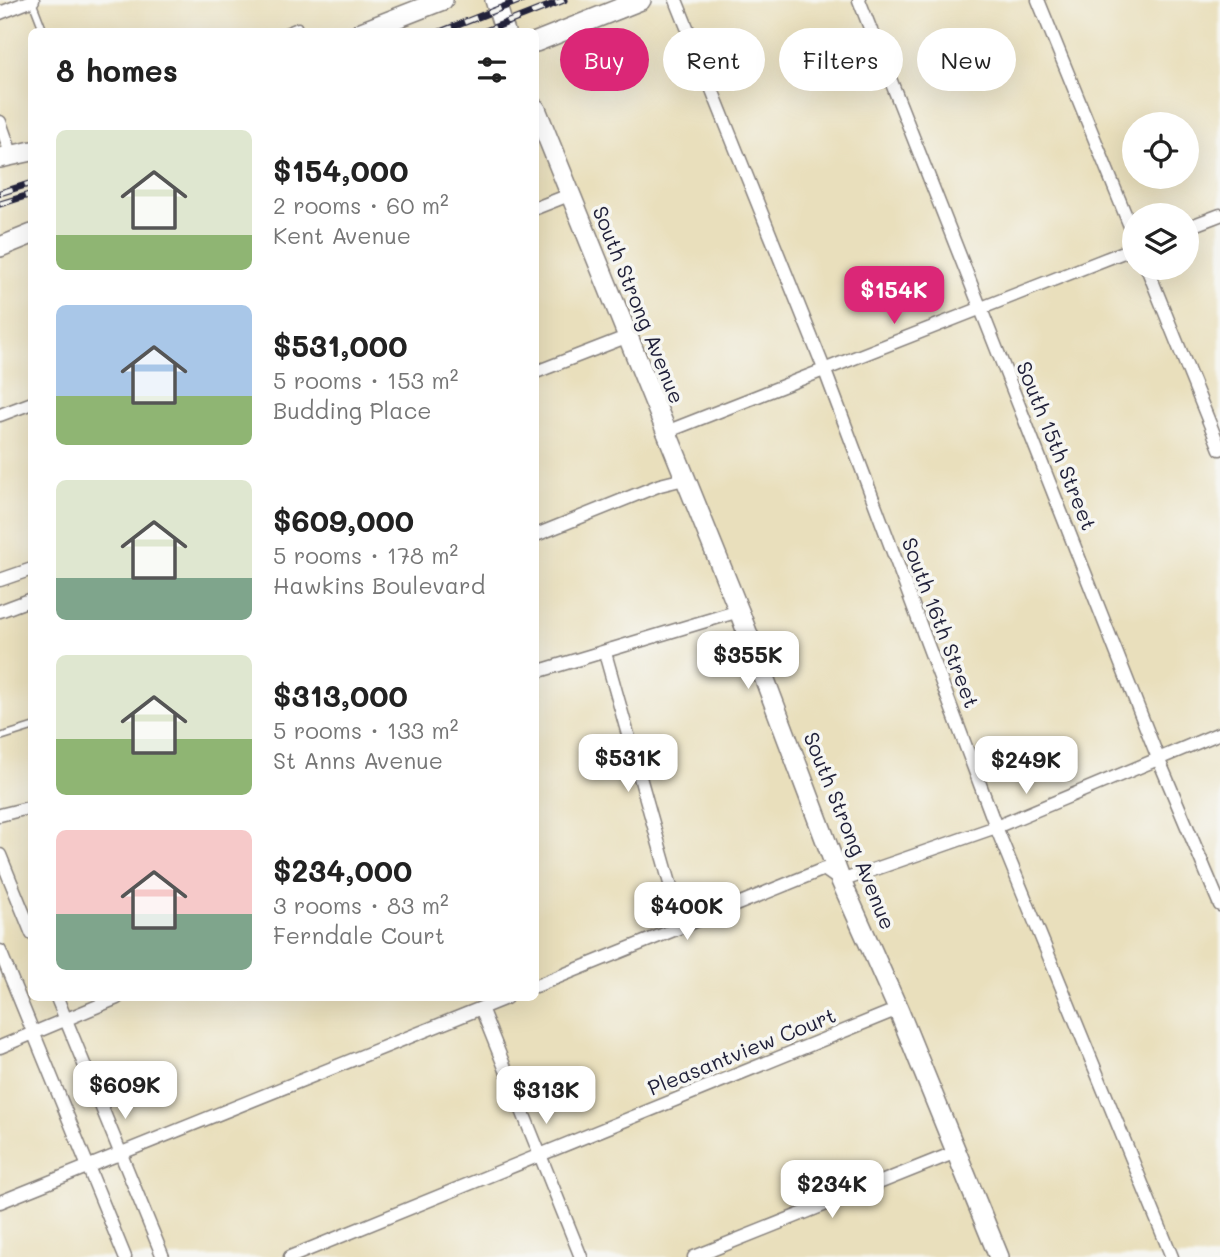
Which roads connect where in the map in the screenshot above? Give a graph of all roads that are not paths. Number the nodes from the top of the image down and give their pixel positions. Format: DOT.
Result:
graph roads {
  1 [pos="32,0"];
  2 [pos="443,0"];
  3 [pos="641,0"];
  4 [pos="676,0"];
  5 [pos="859,0"];
  6 [pos="1038,0"];
  7 [pos="0,13"];
  8 [pos="42,28"];
  9 [pos="371,28"];
  10 [pos="539,41"];
  11 [pos="539,117"];
  12 [pos="0,122"];
  13 [pos="15,155"];
  14 [pos="569,195"];
  15 [pos="1122,206"];
  16 [pos="539,207"];
  17 [pos="1220,215"];
  18 [pos="1199,223"];
  19 [pos="28,236"];
  20 [pos="0,247"];
  21 [pos="1122,253"];
  22 [pos="1152,280"];
  23 [pos="982,309"];
  24 [pos="626,337"];
  25 [pos="825,370"];
  26 [pos="539,371"];
  27 [pos="28,404"];
  28 [pos="0,415"];
  29 [pos="666,432"];
  30 [pos="1220,449"];
  31 [pos="684,479"];
  32 [pos="539,534"];
  33 [pos="28,570"];
  34 [pos="0,580"];
  35 [pos="28,600"];
  36 [pos="0,611"];
  37 [pos="739,611"];
  38 [pos="605,653"];
  39 [pos="539,671"];
  40 [pos="28,728"];
  41 [pos="1220,733"];
  42 [pos="0,737"];
  43 [pos="1158,758"];
  44 [pos="28,808"];
  45 [pos="0,815"];
  46 [pos="996,827"];
  47 [pos="0,855"];
  48 [pos="841,881"];
  49 [pos="1220,905"];
  50 [pos="28,924"];
  51 [pos="682,926"];
  52 [pos="0,951"];
  53 [pos="539,985"];
  54 [pos="58,1001"];
  55 [pos="110,1001"];
  56 [pos="498,1001"];
  57 [pos="481,1008"];
  58 [pos="898,1009"];
  59 [pos="66,1019"];
  60 [pos="33,1033"];
  61 [pos="0,1046"];
  62 [pos="956,1152"];
  63 [pos="120,1153"];
  64 [pos="539,1155"];
  65 [pos="88,1166"];
  66 [pos="0,1202"];
  67 [pos="125,1257"];
  68 [pos="163,1257"];
  69 [pos="290,1257"];
  70 [pos="581,1257"];
  71 [pos="694,1257"];
  72 [pos="999,1257"];
  73 [pos="1172,1257"];
  1 -- 7 [label="street"];
  1 -- 8 [label="lane"];
  2 -- 9 [label="street"];
  3 -- 10 [label="street"];
  4 -- 25 [label="street, South 16th Street"];
  5 -- 23 [label="street, South 15th Street"];
  6 -- 15 [label="street"];
  11 -- 14 [label="street, South Strong Avenue"];
  12 -- 13 [label="street"];
  14 -- 16 [label="street"];
  14 -- 24 [label="street, South Strong Avenue"];
  17 -- 18 [label="street"];
  19 -- 20 [label="street"];
  21 -- 23 [label="street"];
  22 -- 30 [label="street"];
  23 -- 25 [label="street"];
  23 -- 43 [label="street, South 15th Street"];
  24 -- 26 [label="street"];
  24 -- 29 [label="street, South Strong Avenue"];
  25 -- 29 [label="street"];
  25 -- 46 [label="street, South 16th Street"];
  27 -- 28 [label="street"];
  29 -- 31 [label="street, South Strong Avenue"];
  31 -- 32 [label="street"];
  31 -- 37 [label="street, South Strong Avenue"];
  33 -- 34 [label="street"];
  35 -- 36 [label="street"];
  37 -- 38 [label="street"];
  37 -- 48 [label="street, South Strong Avenue"];
  38 -- 39 [label="street"];
  38 -- 51 [label="street"];
  40 -- 42 [label="lane"];
  41 -- 43 [label="street"];
  43 -- 46 [label="street"];
  43 -- 49 [label="street, South 15th Street"];
  44 -- 45 [label="street"];
  46 -- 48 [label="street"];
  46 -- 73 [label="street, South 16th Street"];
  47 -- 50 [label="street"];
  48 -- 51 [label="street"];
  48 -- 58 [label="street, South Strong Avenue"];
  51 -- 53 [label="street"];
  52 -- 60 [label="street"];
  54 -- 59 [label="street"];
  55 -- 59 [label="street"];
  56 -- 57 [label="street"];
  57 -- 63 [label="street"];
  57 -- 64 [label="street"];
  58 -- 62 [label="street, South Strong Avenue"];
  58 -- 64 [label="street, Pleasantview Court"];
  59 -- 60 [label="street"];
  59 -- 63 [label="street"];
  60 -- 61 [label="street"];
  60 -- 65 [label="street"];
  62 -- 71 [label="street"];
  62 -- 72 [label="street, South Strong Avenue"];
  63 -- 65 [label="street"];
  63 -- 68 [label="street"];
  64 -- 69 [label="street, Pleasantview Court"];
  64 -- 70 [label="street"];
  65 -- 66 [label="street"];
  65 -- 67 [label="street"];
}
